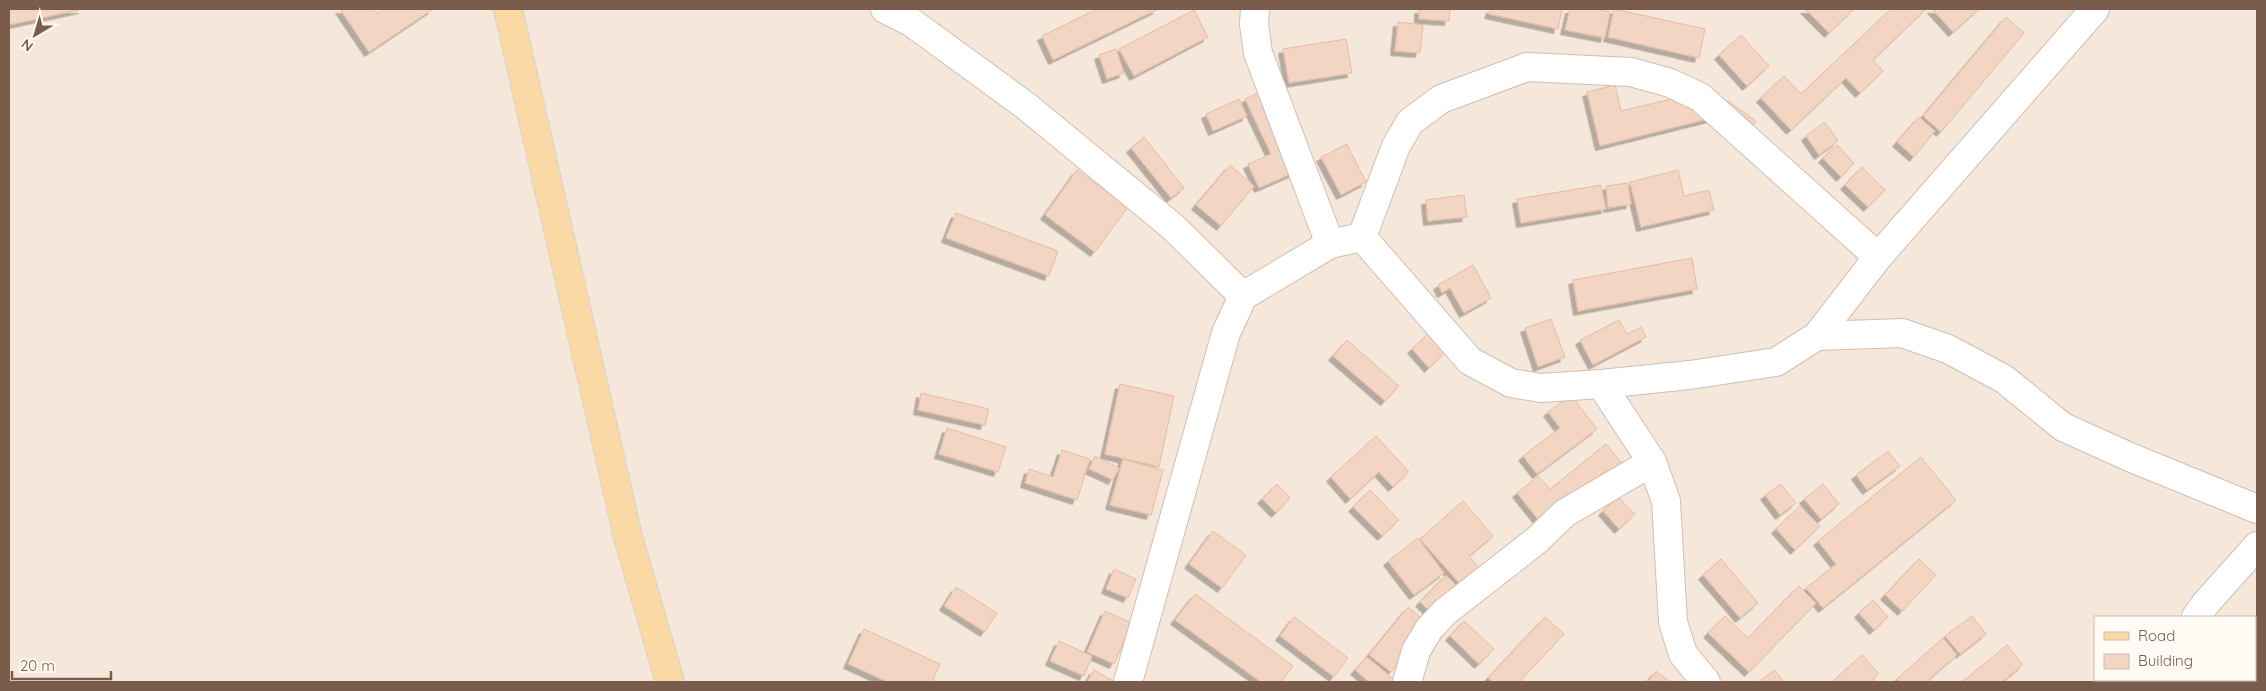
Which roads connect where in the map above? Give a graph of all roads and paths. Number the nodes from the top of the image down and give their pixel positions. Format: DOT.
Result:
graph roads {
  1 [pos="508,9"];
  2 [pos="885,9"];
  3 [pos="1255,9"];
  4 [pos="2095,9"];
  5 [pos="1362,237"];
  6 [pos="1330,244"];
  7 [pos="1878,257"];
  8 [pos="1243,296"];
  9 [pos="1817,336"];
  10 [pos="1601,384"];
  11 [pos="1652,462"];
  12 [pos="2257,509"];
  13 [pos="2257,546"];
  14 [pos="2197,616"];
  15 [pos="670,682"];
  16 [pos="1128,682"];
  17 [pos="1407,682"];
  18 [pos="1706,682"];
  1 -- 15 [label="main road"];
  2 -- 8 [label="street"];
  3 -- 6 [label="street"];
  4 -- 7 [label="street"];
  5 -- 6 [label="street"];
  5 -- 7 [label="street"];
  5 -- 10 [label="street"];
  6 -- 8 [label="street"];
  7 -- 9 [label="street"];
  8 -- 16 [label="street"];
  9 -- 10 [label="street"];
  9 -- 12 [label="street"];
  10 -- 11 [label="street"];
  11 -- 17 [label="street"];
  11 -- 18 [label="street"];
  13 -- 14 [label="street"];
}
